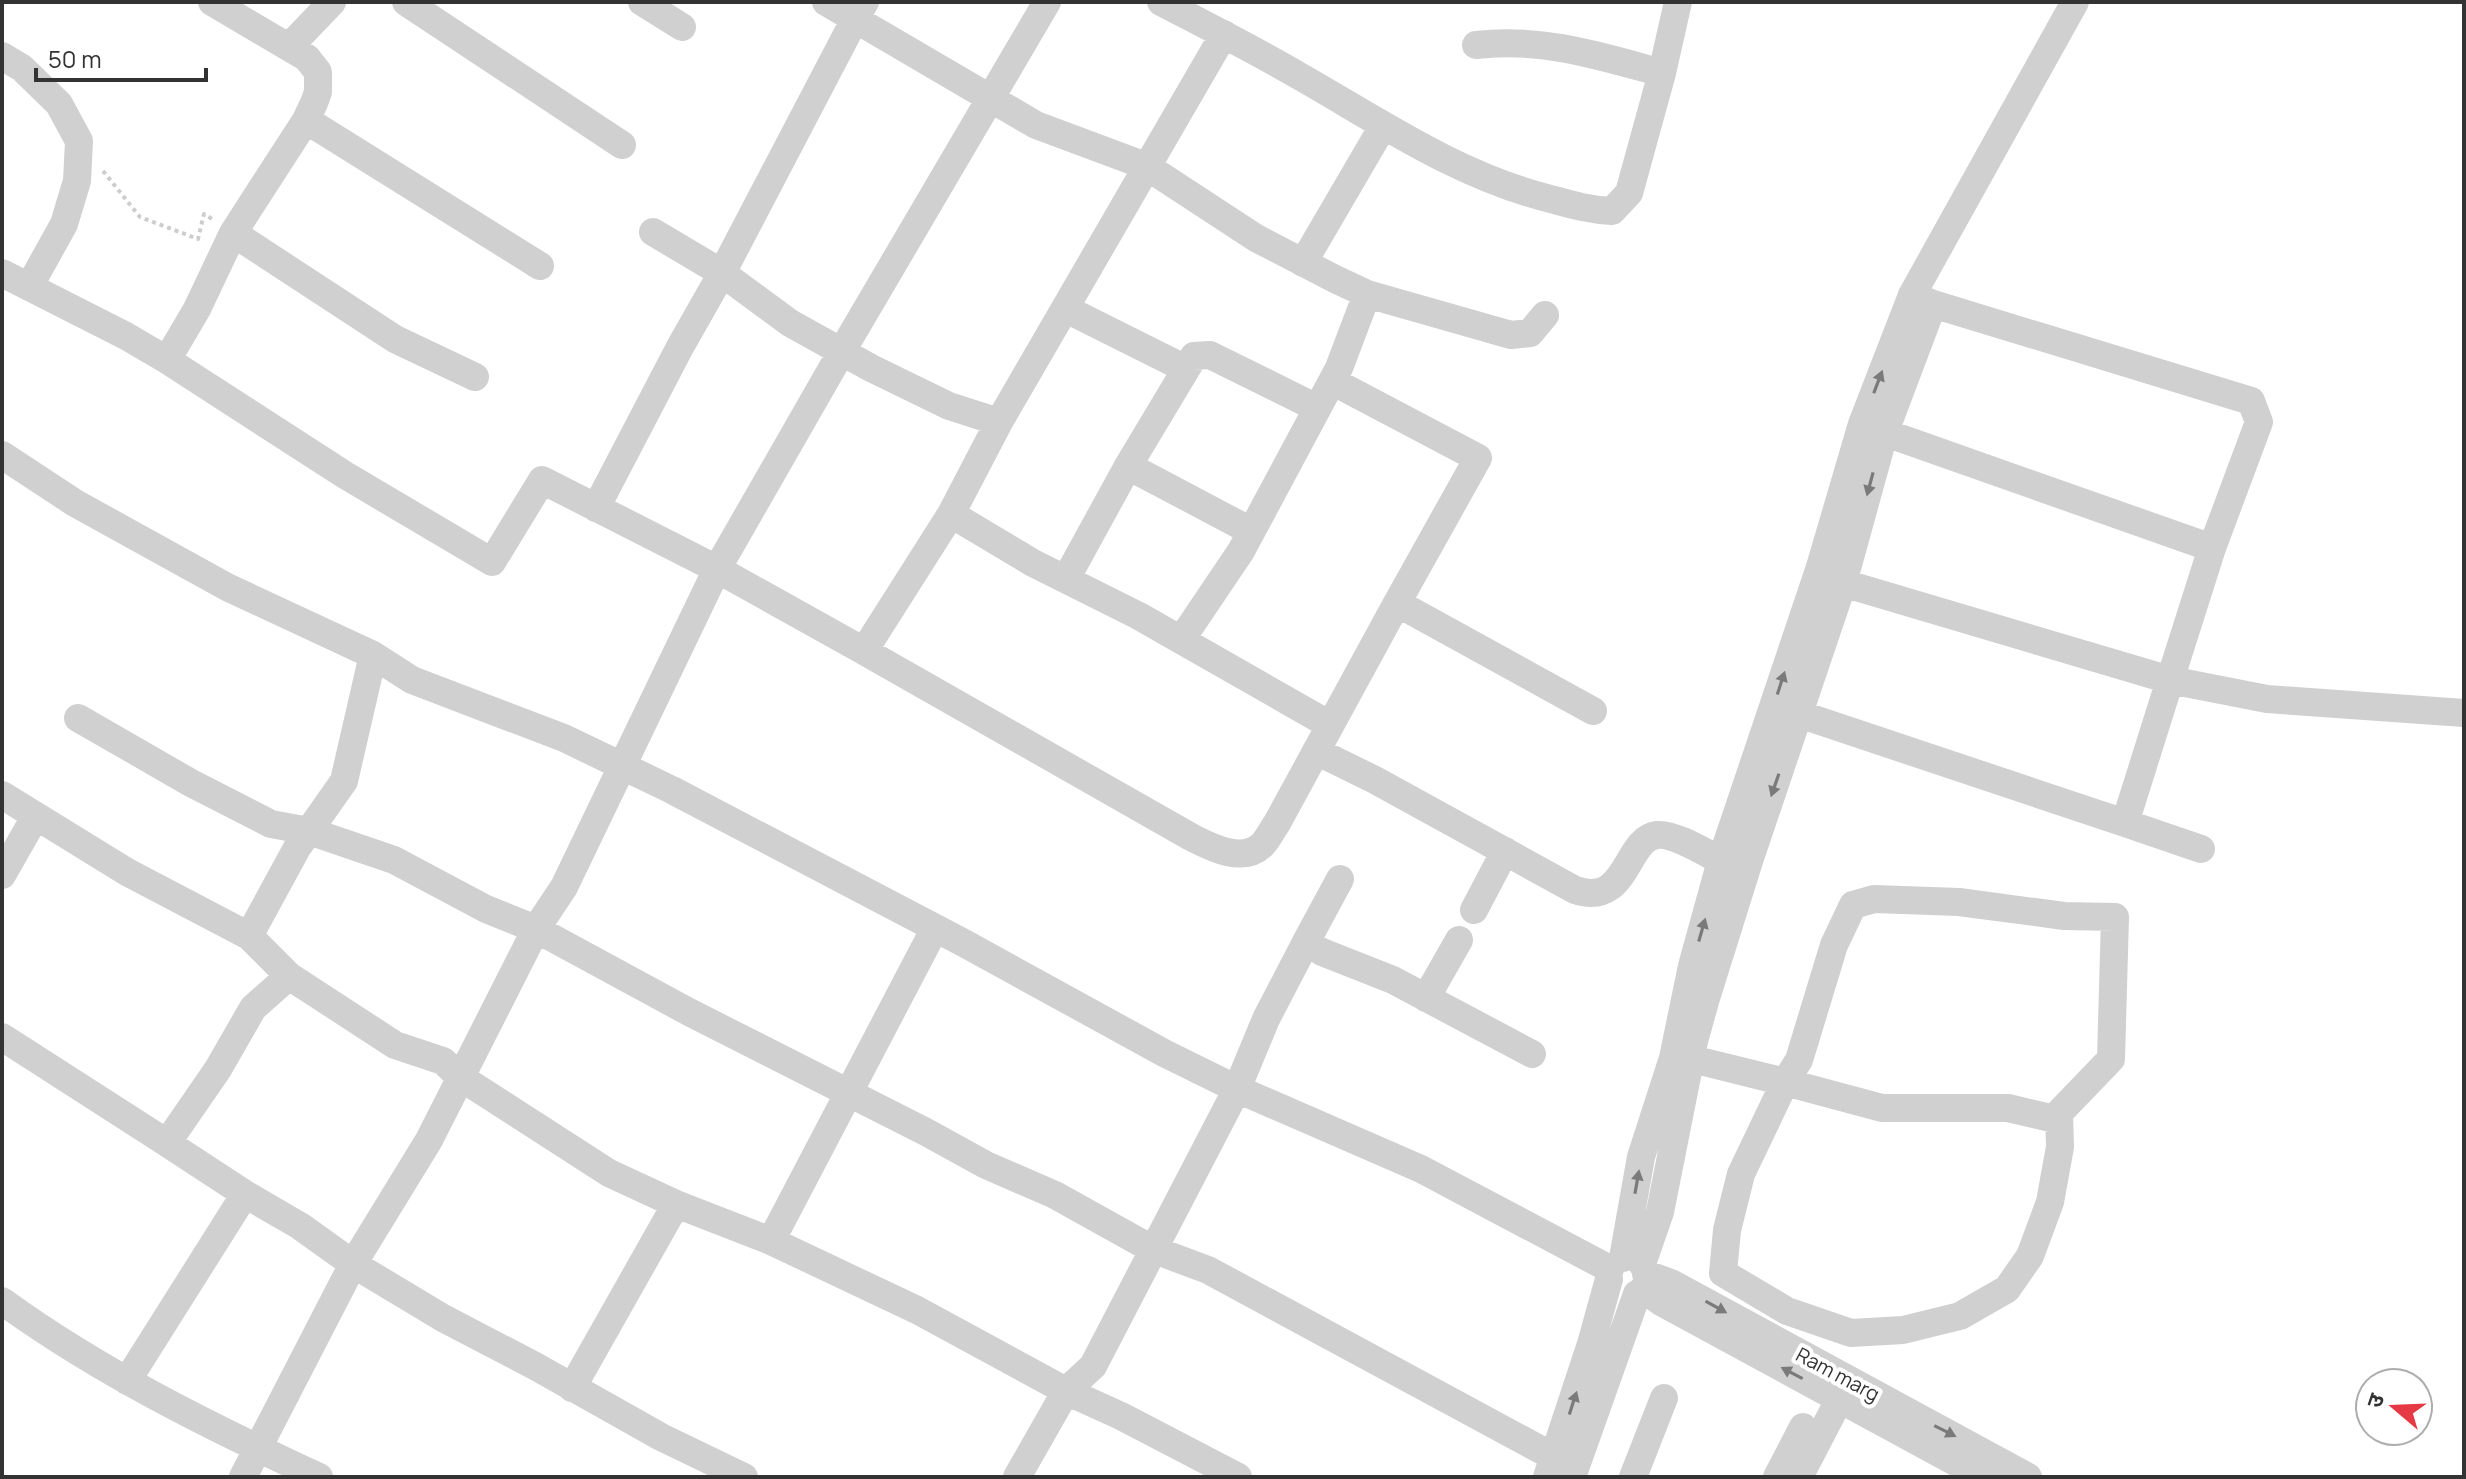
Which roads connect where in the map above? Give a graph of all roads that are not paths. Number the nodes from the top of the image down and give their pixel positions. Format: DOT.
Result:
graph roads {
  1 [pos="212,2"];
  2 [pos="332,2"];
  3 [pos="406,2"];
  4 [pos="642,2"];
  5 [pos="826,2"];
  6 [pos="1047,2"];
  7 [pos="1161,2"];
  8 [pos="1678,2"];
  9 [pos="2075,2"];
  10 [pos="860,10"];
  11 [pos="682,27"];
  12 [pos="1224,34"];
  13 [pos="1476,45"];
  14 [pos="289,47"];
  15 [pos="2,56"];
  16 [pos="1662,73"];
  17 [pos="991,99"];
  18 [pos="306,120"];
  19 [pos="1383,126"];
  20 [pos="622,145"];
  21 [pos="1146,166"];
  22 [pos="653,232"];
  23 [pos="233,233"];
  24 [pos="1303,263"];
  25 [pos="540,266"];
  26 [pos="2,273"];
  27 [pos="722,273"];
  28 [pos="29,287"];
  29 [pos="1367,294"];
  30 [pos="1922,300"];
  31 [pos="1066,309"];
  32 [pos="1545,315"];
  33 [pos="842,351"];
  34 [pos="167,360"];
  35 [pos="1186,369"];
  36 [pos="475,377"];
  37 [pos="1332,381"];
  38 [pos="1317,408"];
  39 [pos="999,422"];
  40 [pos="1873,429"];
  41 [pos="2,455"];
  42 [pos="1128,466"];
  43 [pos="596,508"];
  44 [pos="951,514"];
  45 [pos="1251,531"];
  46 [pos="2212,548"];
  47 [pos="717,569"];
  48 [pos="1066,579"];
  49 [pos="1843,583"];
  50 [pos="1397,603"];
  51 [pos="1181,640"];
  52 [pos="864,651"];
  53 [pos="373,655"];
  54 [pos="2170,680"];
  55 [pos="1593,711"];
  56 [pos="2464,713"];
  57 [pos="1799,714"];
  58 [pos="78,718"];
  59 [pos="1330,725"];
  60 [pos="1316,751"];
  61 [pos="621,765"];
  62 [pos="2,795"];
  63 [pos="35,817"];
  64 [pos="2125,823"];
  65 [pos="309,831"];
  66 [pos="2201,849"];
  67 [pos="1505,851"];
  68 [pos="1721,861"];
  69 [pos="2,875"];
  70 [pos="1340,879"];
  71 [pos="1474,910"];
  72 [pos="935,928"];
  73 [pos="536,929"];
  74 [pos="249,936"];
  75 [pos="1459,940"];
  76 [pos="1306,942"];
  77 [pos="289,976"];
  78 [pos="1426,998"];
  79 [pos="2,1037"];
  80 [pos="1532,1054"];
  81 [pos="1692,1059"];
  82 [pos="460,1077"];
  83 [pos="1785,1082"];
  84 [pos="1237,1089"];
  85 [pos="848,1093"];
  86 [pos="2059,1120"];
  87 [pos="167,1143"];
  88 [pos="245,1194"];
  89 [pos="676,1204"];
  90 [pos="771,1241"];
  91 [pos="1152,1249"];
  92 [pos="353,1264"];
  93 [pos="1630,1275"];
  94 [pos="2,1301"];
  95 [pos="127,1381"];
  96 [pos="572,1388"];
  97 [pos="1845,1390"];
  98 [pos="1066,1391"];
  99 [pos="1664,1398"];
  100 [pos="1803,1427"];
  101 [pos="258,1449"];
  102 [pos="1563,1467"];
  103 [pos="243,1477"];
  104 [pos="319,1477"];
  105 [pos="744,1477"];
  106 [pos="1017,1477"];
  107 [pos="1238,1477"];
  108 [pos="1633,1477"];
  109 [pos="1777,1477"];
  110 [pos="1799,1477"];
  111 [pos="1983,1477"];
  112 [pos="2028,1477"];
  1 -- 14 [label="street"];
  2 -- 14 [label="street"];
  3 -- 20 [label="street"];
  4 -- 11 [label="street"];
  5 -- 10 [label="street"];
  6 -- 17 [label="street"];
  7 -- 12 [label="street"];
  8 -- 16 [label="street"];
  9 -- 30 [label="street"];
  10 -- 17 [label="street"];
  10 -- 27 [label="street"];
  12 -- 19 [label="street"];
  12 -- 21 [label="street"];
  13 -- 16 [label="street"];
  14 -- 18 [label="street"];
  15 -- 28 [label="street"];
  16 -- 19 [label="street"];
  17 -- 21 [label="street"];
  17 -- 33 [label="street"];
  18 -- 23 [label="street"];
  18 -- 25 [label="street"];
  19 -- 24 [label="street"];
  21 -- 24 [label="street"];
  21 -- 31 [label="street"];
  22 -- 27 [label="street"];
  23 -- 34 [label="street"];
  23 -- 36 [label="street"];
  24 -- 29 [label="street"];
  26 -- 28 [label="street"];
  27 -- 33 [label="street"];
  27 -- 43 [label="street"];
  28 -- 34 [label="street"];
  29 -- 32 [label="street"];
  29 -- 37 [label="street"];
  30 -- 40 [label="street"];
  30 -- 46 [label="street"];
  31 -- 35 [label="street"];
  31 -- 39 [label="street"];
  33 -- 39 [label="street"];
  33 -- 47 [label="street"];
  34 -- 43 [label="street"];
  35 -- 38 [label="street"];
  35 -- 42 [label="street"];
  37 -- 38 [label="street"];
  37 -- 50 [label="street"];
  38 -- 45 [label="street"];
  39 -- 44 [label="street"];
  40 -- 46 [label="street"];
  40 -- 49 [label="street, one-way"];
  68 -- 40 [label="street, one-way"];
  41 -- 53 [label="street, Ram marg"];
  42 -- 45 [label="street"];
  42 -- 48 [label="street"];
  43 -- 47 [label="street"];
  44 -- 48 [label="street"];
  44 -- 52 [label="street"];
  45 -- 51 [label="street"];
  46 -- 54 [label="street"];
  47 -- 52 [label="street"];
  47 -- 61 [label="street"];
  48 -- 51 [label="street"];
  49 -- 54 [label="street"];
  49 -- 57 [label="street"];
  50 -- 55 [label="street"];
  50 -- 59 [label="street"];
  51 -- 59 [label="street"];
  52 -- 60 [label="street"];
  53 -- 61 [label="street, Ram marg"];
  53 -- 65 [label="street"];
  54 -- 56 [label="street"];
  54 -- 64 [label="street"];
  57 -- 64 [label="street"];
  57 -- 81 [label="street, one-way"];
  58 -- 65 [label="street"];
  59 -- 60 [label="street"];
  60 -- 67 [label="street"];
  61 -- 72 [label="street, Ram marg"];
  61 -- 73 [label="street"];
  62 -- 63 [label="street"];
  63 -- 69 [label="street"];
  63 -- 74 [label="street"];
  64 -- 66 [label="street"];
  65 -- 73 [label="street"];
  65 -- 74 [label="street"];
  67 -- 68 [label="street"];
  67 -- 71 [label="street"];
  93 -- 68 [label="street, one-way"];
  70 -- 76 [label="street"];
  72 -- 84 [label="street, Ram marg"];
  72 -- 85 [label="street"];
  73 -- 82 [label="street"];
  73 -- 85 [label="street"];
  74 -- 77 [label="street"];
  75 -- 78 [label="street"];
  76 -- 78 [label="street"];
  76 -- 84 [label="street"];
  77 -- 82 [label="street"];
  77 -- 87 [label="street"];
  78 -- 80 [label="street"];
  79 -- 87 [label="street"];
  81 -- 83 [label="street"];
  81 -- 93 [label="street"];
  82 -- 89 [label="street"];
  82 -- 92 [label="street"];
  83 -- 86 [label="street"];
  83 -- 86 [label="street"];
  83 -- 86 [label="street"];
  84 -- 91 [label="street"];
  84 -- 93 [label="street, Ram marg"];
  85 -- 90 [label="street"];
  85 -- 91 [label="street"];
  87 -- 88 [label="street"];
  88 -- 92 [label="street"];
  88 -- 95 [label="street"];
  89 -- 90 [label="street"];
  89 -- 96 [label="street"];
  90 -- 98 [label="street"];
  91 -- 98 [label="street"];
  91 -- 102 [label="street"];
  92 -- 96 [label="street"];
  92 -- 101 [label="street"];
  93 -- 97 [label="street, Ram marg"];
  93 -- 102 [label="street"];
  94 -- 95 [label="street"];
  95 -- 101 [label="street"];
  96 -- 105 [label="street"];
  97 -- 110 [label="street"];
  97 -- 111 [label="street"];
  97 -- 112 [label="street, Ram marg, one-way"];
  98 -- 106 [label="street"];
  98 -- 107 [label="street"];
  99 -- 108 [label="street"];
  100 -- 109 [label="street"];
  101 -- 103 [label="street"];
  101 -- 104 [label="street"];
}
